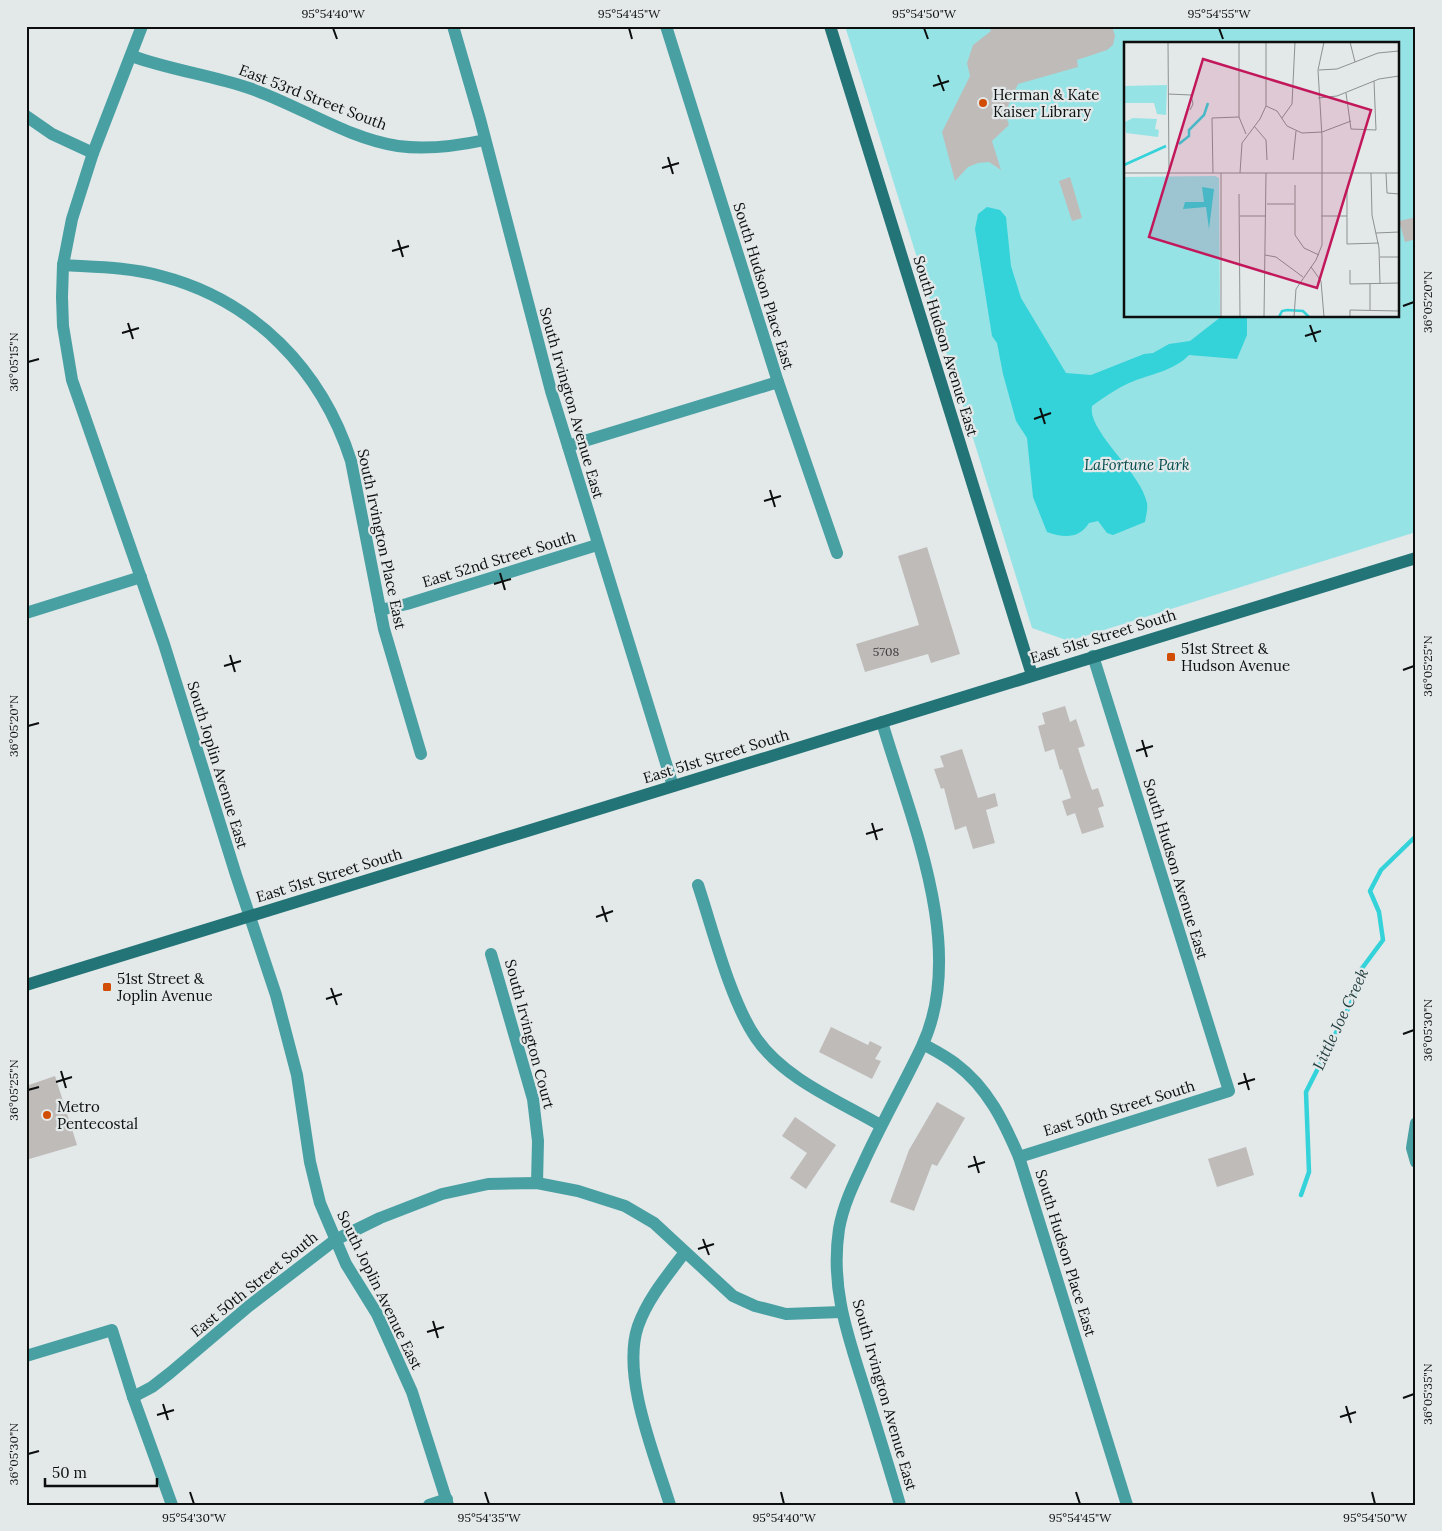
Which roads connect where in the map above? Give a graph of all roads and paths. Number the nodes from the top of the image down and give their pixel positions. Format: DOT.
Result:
graph roads {
  1 [pos="142,26"];
  2 [pos="453,26"];
  3 [pos="666,26"];
  4 [pos="830,26"];
  5 [pos="132,56"];
  6 [pos="26,116"];
  7 [pos="485,140"];
  8 [pos="92,152"];
  9 [pos="63,264"];
  10 [pos="778,382"];
  11 [pos="568,446"];
  12 [pos="597,545"];
  13 [pos="837,553"];
  14 [pos="1416,558"];
  15 [pos="141,577"];
  16 [pos="380,610"];
  17 [pos="26,613"];
  18 [pos="1093,656"];
  19 [pos="1032,675"];
  20 [pos="882,722"];
  21 [pos="421,754"];
  22 [pos="673,786"];
  23 [pos="698,885"];
  24 [pos="250,916"];
  25 [pos="491,954"];
  26 [pos="26,985"];
  27 [pos="923,1044"];
  28 [pos="1229,1091"];
  29 [pos="1416,1123"];
  30 [pos="880,1125"];
  31 [pos="1019,1157"];
  32 [pos="1416,1162"];
  33 [pos="536,1183"];
  34 [pos="335,1240"];
  35 [pos="685,1252"];
  36 [pos="841,1312"];
  37 [pos="26,1356"];
  38 [pos="133,1397"];
  39 [pos="447,1502"];
  40 [pos="172,1505"];
  41 [pos="429,1505"];
  42 [pos="670,1505"];
  43 [pos="900,1505"];
  44 [pos="1127,1505"];
  1 -- 5 [label="street, South Joplin Avenue East"];
  2 -- 7 [label="street, South Irvington Avenue East"];
  3 -- 10 [label="street, South Hudson Place East"];
  4 -- 19 [label="main road, South Hudson Avenue East"];
  5 -- 7 [label="street, East 53rd Street South"];
  5 -- 8 [label="street, South Joplin Avenue East"];
  6 -- 8 [label="street"];
  7 -- 11 [label="street, South Irvington Avenue East"];
  8 -- 9 [label="street, South Joplin Avenue East"];
  9 -- 15 [label="street, South Joplin Avenue East"];
  9 -- 16 [label="street, South Irvington Place East"];
  10 -- 11 [label="street"];
  10 -- 13 [label="street, South Hudson Place East"];
  11 -- 12 [label="street, South Irvington Avenue East"];
  12 -- 16 [label="street, East 52nd Street South"];
  12 -- 22 [label="street, South Irvington Avenue East"];
  14 -- 18 [label="main road, East 51st Street South"];
  15 -- 17 [label="street"];
  15 -- 24 [label="street, South Joplin Avenue East"];
  16 -- 21 [label="street, South Irvington Place East"];
  18 -- 19 [label="main road, East 51st Street South"];
  18 -- 28 [label="street, South Hudson Avenue East"];
  19 -- 20 [label="main road, East 51st Street South"];
  20 -- 22 [label="main road, East 51st Street South"];
  20 -- 27 [label="street, South Irvington Avenue East"];
  22 -- 24 [label="main road, East 51st Street South"];
  23 -- 30 [label="street"];
  24 -- 26 [label="main road, East 51st Street South"];
  24 -- 34 [label="street, South Joplin Avenue East"];
  25 -- 33 [label="street, South Irvington Court"];
  27 -- 30 [label="street, South Irvington Avenue East"];
  27 -- 31 [label="street, South Hudson Place East"];
  28 -- 31 [label="street, East 50th Street South"];
  29 -- 32 [label="street"];
  30 -- 36 [label="street, South Irvington Avenue East"];
  31 -- 44 [label="street, South Hudson Place East"];
  33 -- 34 [label="street, East 50th Street South"];
  33 -- 35 [label="street, East 50th Street South"];
  34 -- 38 [label="street, East 50th Street South"];
  34 -- 39 [label="street, South Joplin Avenue East"];
  35 -- 36 [label="street, East 50th Street South"];
  35 -- 42 [label="street"];
  36 -- 43 [label="street, South Irvington Avenue East"];
  37 -- 38 [label="street"];
  38 -- 40 [label="street"];
  39 -- 41 [label="street"];
}
